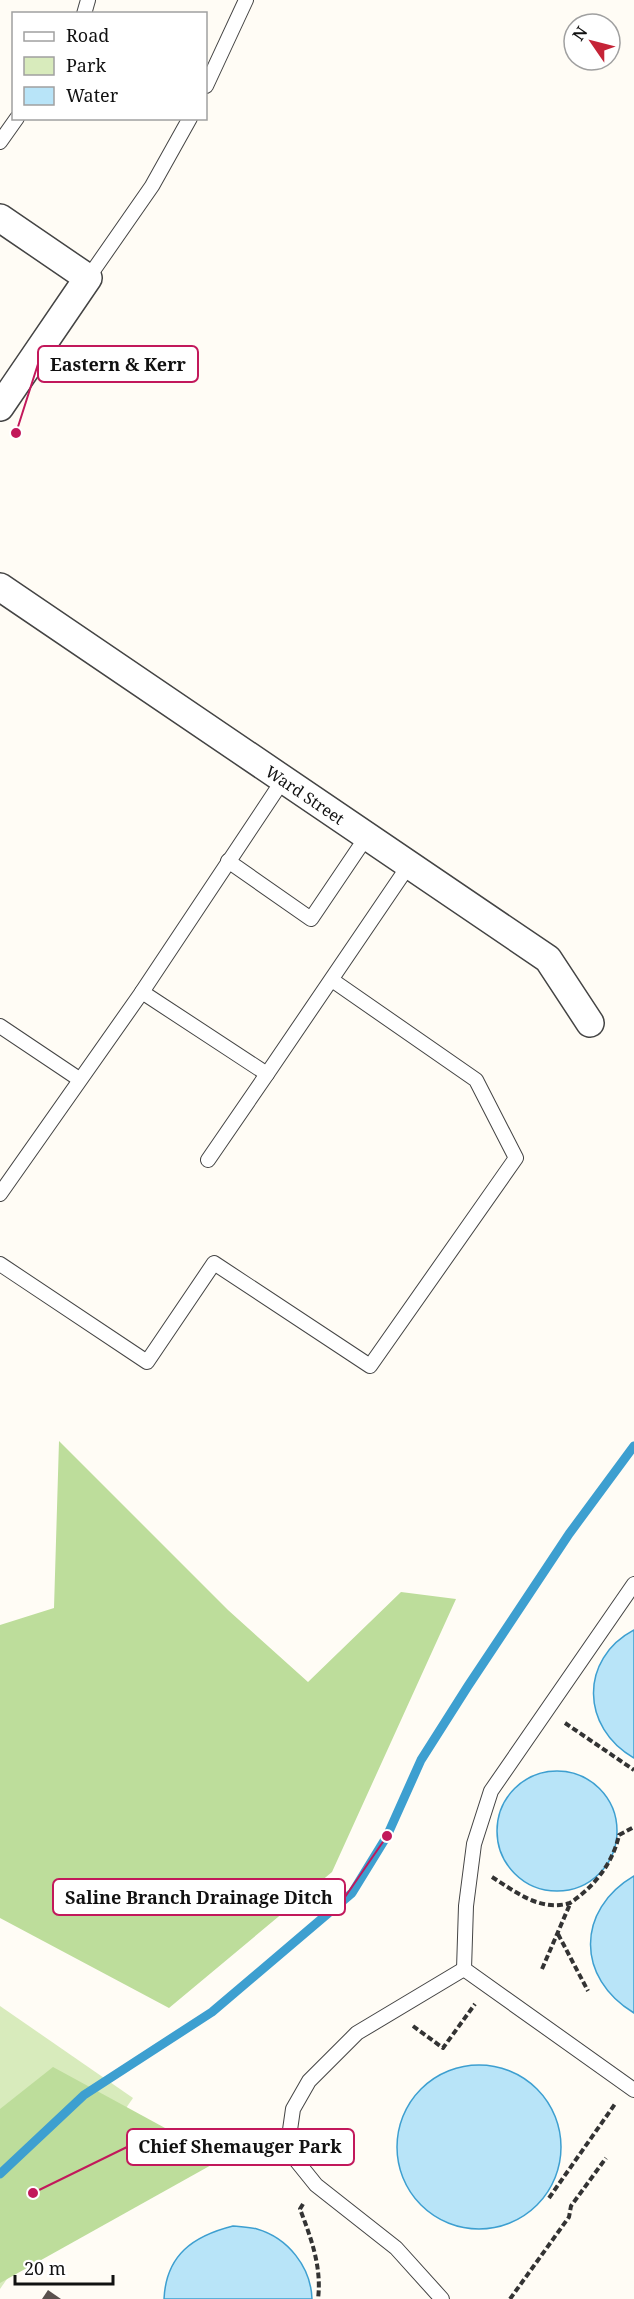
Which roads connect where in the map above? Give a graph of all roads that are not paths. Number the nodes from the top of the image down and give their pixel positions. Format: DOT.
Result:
graph roads {
  1 [pos="246,0"];
  2 [pos="207,84"];
  3 [pos="16,120"];
  4 [pos="189,120"];
  5 [pos="0,142"];
  6 [pos="0,218"];
  7 [pos="88,278"];
  8 [pos="0,407"];
  9 [pos="0,587"];
  10 [pos="283,780"];
  11 [pos="367,836"];
  12 [pos="228,861"];
  13 [pos="409,865"];
  14 [pos="332,980"];
  15 [pos="142,992"];
  16 [pos="590,1023"];
  17 [pos="0,1026"];
  18 [pos="267,1074"];
  19 [pos="79,1079"];
  20 [pos="208,1160"];
  21 [pos="0,1194"];
  22 [pos="0,1264"];
  23 [pos="634,1584"];
  24 [pos="464,1969"];
  25 [pos="631,2088"];
  26 [pos="442,2299"];
  1 -- 2 [label="lane"];
  3 -- 5 [label="lane"];
  4 -- 7 [label="lane"];
  6 -- 7 [label="street"];
  7 -- 8 [label="street"];
  9 -- 10 [label="street, Ward Street"];
  10 -- 11 [label="street, Ward Street"];
  10 -- 12 [label="lane"];
  11 -- 12 [label="lane"];
  11 -- 13 [label="street, Ward Street"];
  12 -- 15 [label="lane"];
  13 -- 14 [label="lane"];
  13 -- 16 [label="street, Ward Street"];
  14 -- 18 [label="lane"];
  14 -- 22 [label="lane"];
  15 -- 18 [label="lane"];
  15 -- 19 [label="lane"];
  17 -- 19 [label="lane"];
  18 -- 20 [label="lane"];
  19 -- 21 [label="lane"];
  23 -- 24 [label="lane"];
  24 -- 25 [label="lane"];
  24 -- 26 [label="lane"];
}
